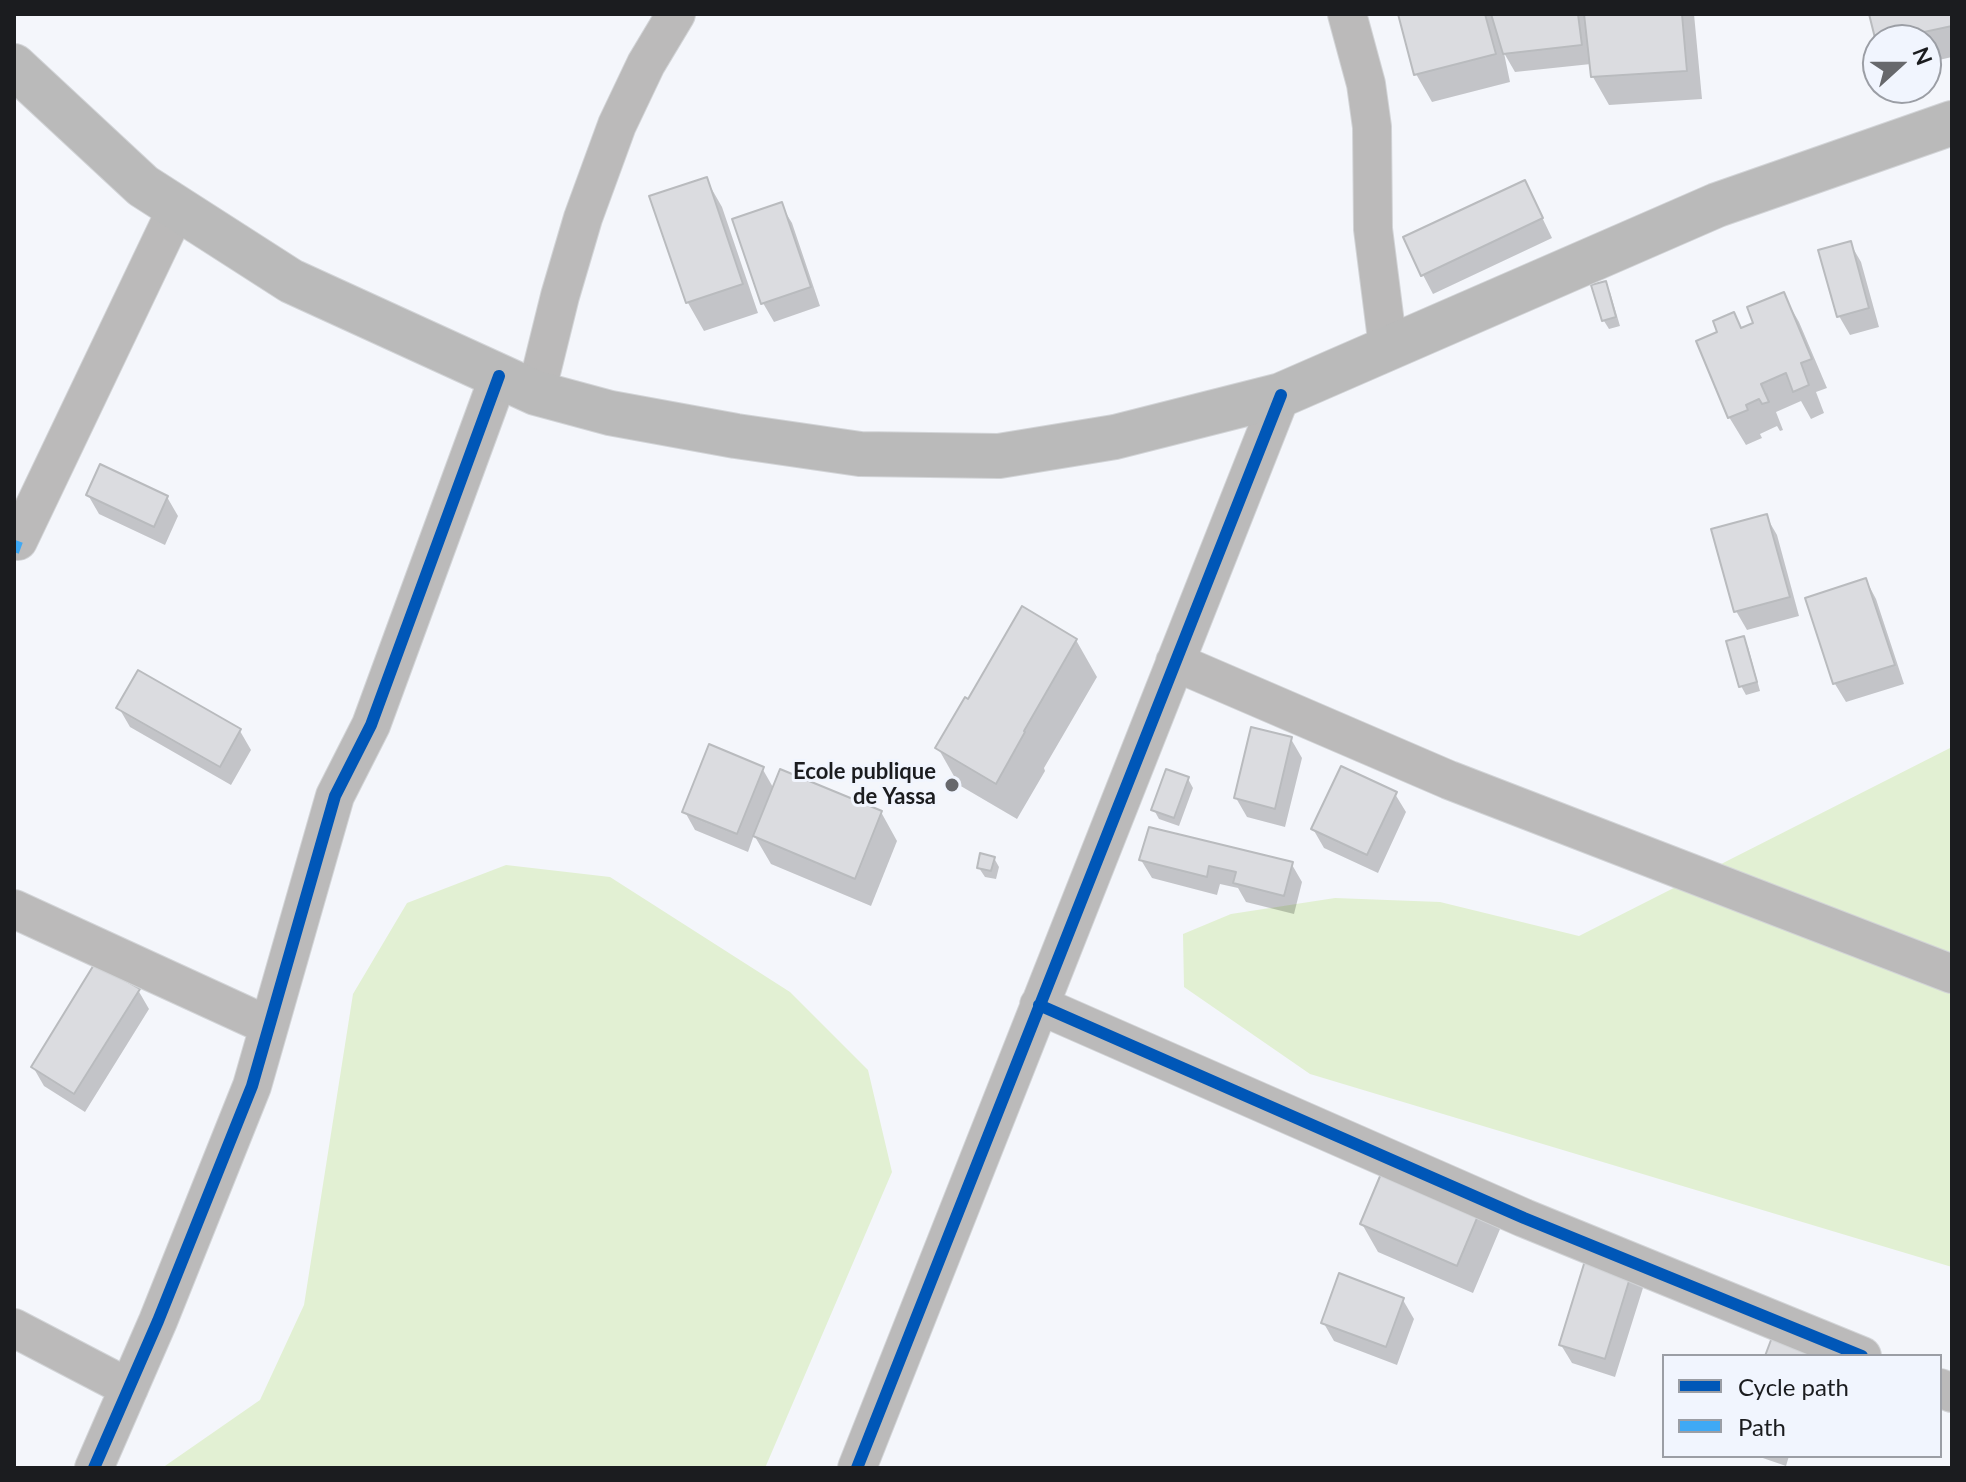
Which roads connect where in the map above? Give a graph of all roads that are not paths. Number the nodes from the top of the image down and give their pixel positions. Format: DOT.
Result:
graph roads {
  1 [pos="676,14"];
  2 [pos="1347,14"];
  3 [pos="14,66"];
  4 [pos="1952,123"];
  5 [pos="177,208"];
  6 [pos="1388,347"];
  7 [pos="517,385"];
  8 [pos="1281,395"];
  9 [pos="18,541"];
  10 [pos="1175,662"];
  11 [pos="14,909"];
  12 [pos="1952,974"];
  13 [pos="1039,1005"];
  14 [pos="269,1026"];
  15 [pos="14,1328"];
  16 [pos="1857,1354"];
  17 [pos="129,1388"];
  18 [pos="94,1468"];
  19 [pos="857,1468"];
  1 -- 7 [label="street"];
  2 -- 6 [label="street"];
  3 -- 5 [label="main road"];
  4 -- 6 [label="main road"];
  5 -- 7 [label="main road"];
  5 -- 9 [label="street"];
  6 -- 8 [label="main road"];
  7 -- 8 [label="main road"];
  7 -- 14 [label="street"];
  8 -- 10 [label="street"];
  10 -- 12 [label="street"];
  10 -- 13 [label="street"];
  11 -- 14 [label="street"];
  13 -- 16 [label="street"];
  13 -- 19 [label="street"];
  14 -- 17 [label="street"];
  15 -- 17 [label="street"];
  17 -- 18 [label="street"];
}
